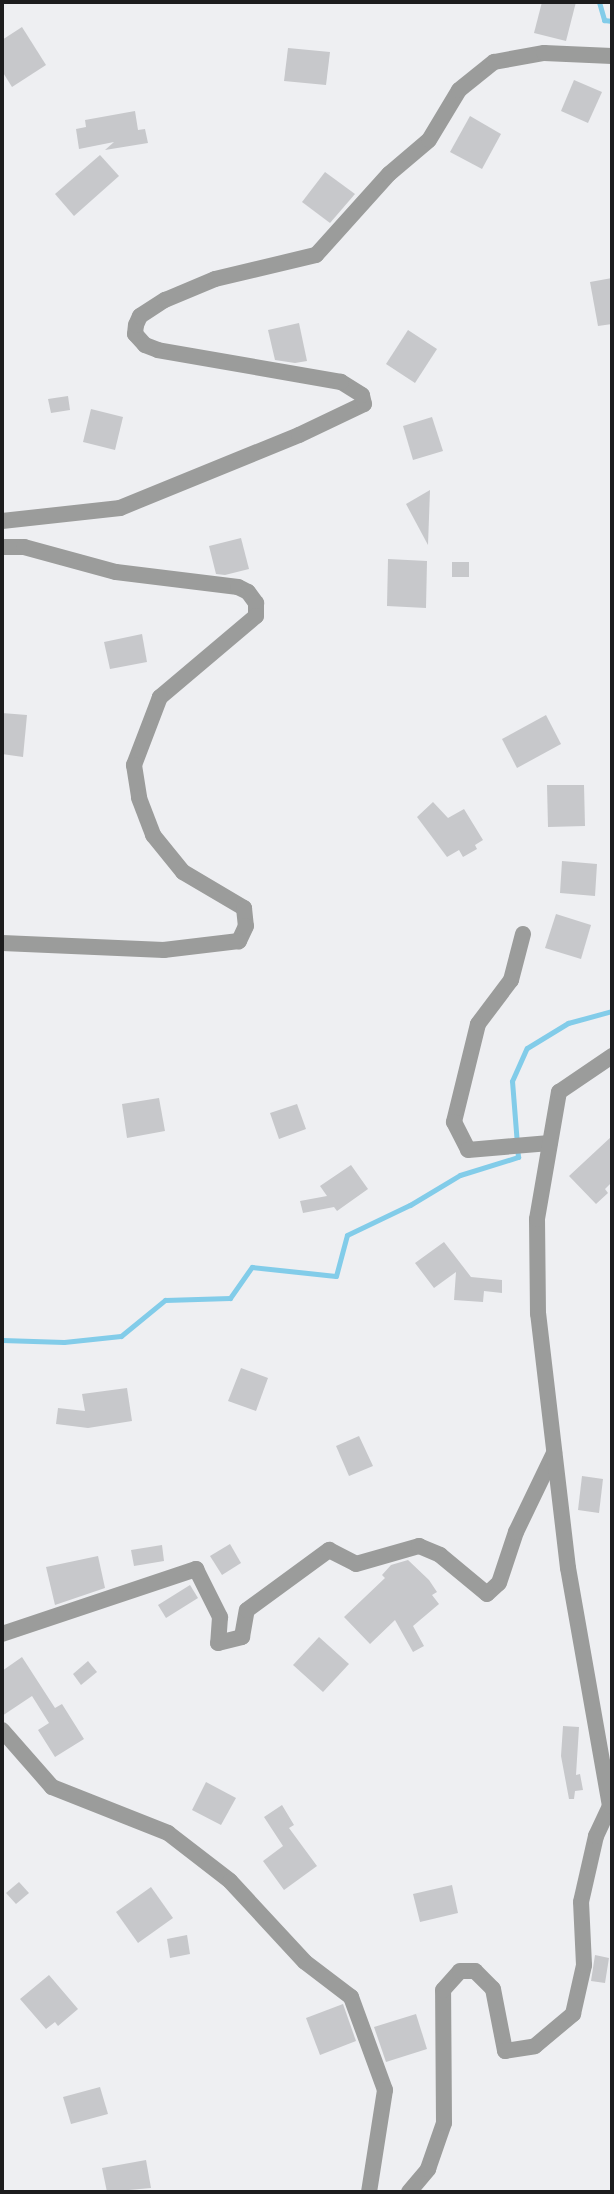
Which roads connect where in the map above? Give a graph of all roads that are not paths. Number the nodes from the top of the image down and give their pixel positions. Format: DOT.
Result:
graph roads {
  1 [pos="612,56"];
  2 [pos="2,521"];
  3 [pos="2,547"];
  4 [pos="523,934"];
  5 [pos="2,943"];
  6 [pos="612,1056"];
  7 [pos="550,1143"];
  8 [pos="554,1453"];
  9 [pos="2,1634"];
  10 [pos="2,1730"];
  11 [pos="369,2192"];
  12 [pos="409,2192"];
  1 -- 2 [label="street"];
  3 -- 5 [label="street"];
  4 -- 7 [label="street"];
  6 -- 7 [label="street"];
  7 -- 8 [label="street"];
  8 -- 9 [label="street"];
  8 -- 12 [label="street"];
  10 -- 11 [label="street"];
}
